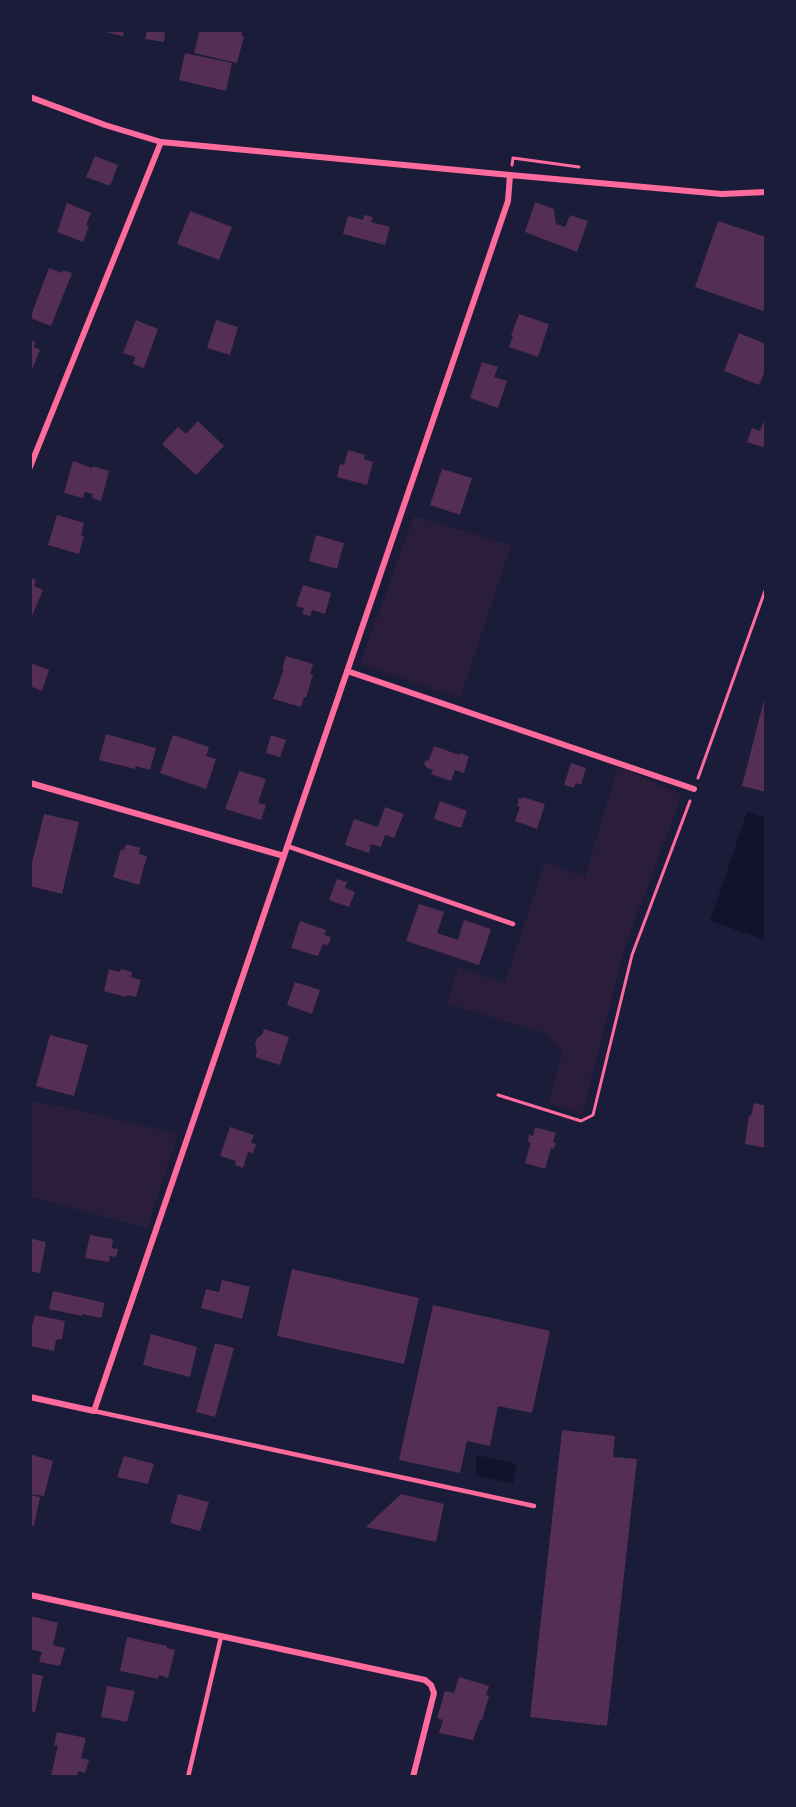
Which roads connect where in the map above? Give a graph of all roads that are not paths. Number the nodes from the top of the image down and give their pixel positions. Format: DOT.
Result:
graph roads {
  1 [pos="30,97"];
  2 [pos="161,142"];
  3 [pos="510,175"];
  4 [pos="766,192"];
  5 [pos="30,467"];
  6 [pos="347,671"];
  7 [pos="30,783"];
  8 [pos="694,789"];
  9 [pos="287,846"];
  10 [pos="284,856"];
  11 [pos="513,924"];
  12 [pos="30,1397"];
  13 [pos="94,1411"];
  14 [pos="534,1506"];
  15 [pos="30,1595"];
  16 [pos="221,1637"];
  17 [pos="188,1777"];
  18 [pos="413,1777"];
  1 -- 2 [label="street"];
  2 -- 3 [label="street"];
  2 -- 5 [label="street"];
  3 -- 4 [label="street"];
  3 -- 6 [label="street"];
  6 -- 8 [label="street"];
  6 -- 9 [label="street"];
  7 -- 10 [label="street"];
  9 -- 10 [label="street"];
  9 -- 11 [label="lane"];
  10 -- 13 [label="street"];
  12 -- 13 [label="street"];
  13 -- 14 [label="lane"];
  15 -- 16 [label="street"];
  16 -- 17 [label="lane"];
  16 -- 18 [label="street"];
}
